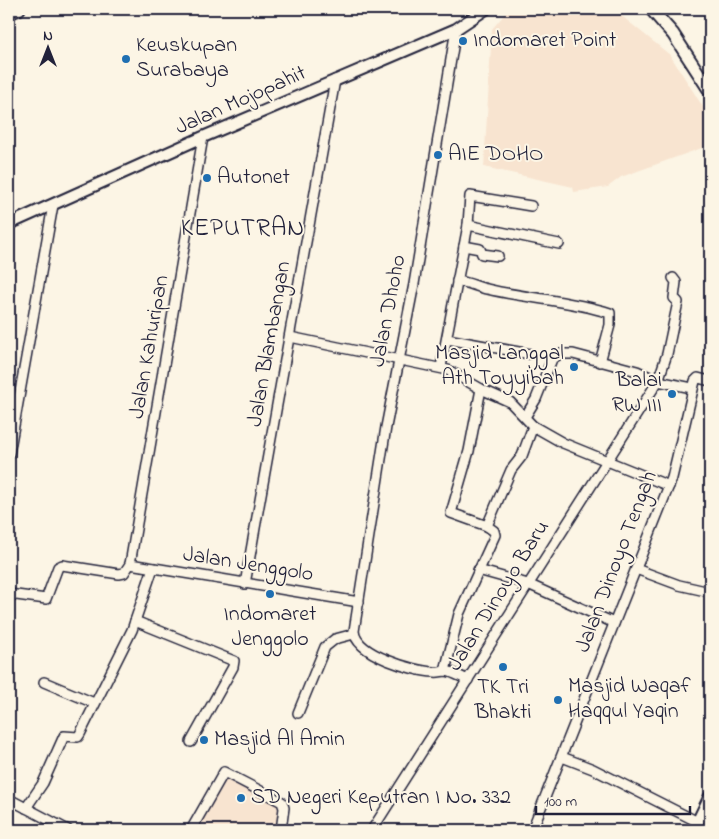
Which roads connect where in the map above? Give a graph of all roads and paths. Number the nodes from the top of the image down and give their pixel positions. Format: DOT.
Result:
graph roads {
  1 [pos="19,9"];
  2 [pos="486,9"];
  3 [pos="651,9"];
  4 [pos="9,13"];
  5 [pos="456,29"];
  6 [pos="335,80"];
  7 [pos="710,91"];
  8 [pos="203,137"];
  9 [pos="53,205"];
  10 [pos="531,206"];
  11 [pos="9,224"];
  12 [pos="468,224"];
  13 [pos="559,244"];
  14 [pos="464,246"];
  15 [pos="498,256"];
  16 [pos="673,278"];
  17 [pos="457,281"];
  18 [pos="290,337"];
  19 [pos="447,339"];
  20 [pos="530,354"];
  21 [pos="399,359"];
  22 [pos="600,362"];
  23 [pos="441,367"];
  24 [pos="658,381"];
  25 [pos="710,381"];
  26 [pos="692,388"];
  27 [pos="481,389"];
  28 [pos="525,417"];
  29 [pos="533,426"];
  30 [pos="9,454"];
  31 [pos="606,461"];
  32 [pos="669,486"];
  33 [pos="487,526"];
  34 [pos="130,564"];
  35 [pos="153,568"];
  36 [pos="636,569"];
  37 [pos="478,570"];
  38 [pos="245,584"];
  39 [pos="528,584"];
  40 [pos="710,592"];
  41 [pos="9,594"];
  42 [pos="359,602"];
  43 [pos="135,621"];
  44 [pos="614,623"];
  45 [pos="354,634"];
  46 [pos="445,671"];
  47 [pos="468,680"];
  48 [pos="44,682"];
  49 [pos="94,702"];
  50 [pos="298,713"];
  51 [pos="192,742"];
  52 [pos="562,757"];
  53 [pos="710,797"];
  54 [pos="9,799"];
  55 [pos="26,808"];
  56 [pos="696,826"];
  57 [pos="68,830"];
  58 [pos="191,830"];
  59 [pos="281,830"];
  60 [pos="372,830"];
  61 [pos="532,830"];
  1 -- 4 [label="main road"];
  2 -- 5 [label="street, Jalan Mojopahit"];
  3 -- 7 [label="main road"];
  5 -- 6 [label="street, Jalan Mojopahit"];
  5 -- 21 [label="street, Jalan Dhoho"];
  6 -- 8 [label="street, Jalan Mojopahit"];
  6 -- 18 [label="street, Jalan Blambangan"];
  8 -- 9 [label="street, Jalan Mojopahit"];
  8 -- 34 [label="street, Jalan Kahuripan"];
  9 -- 11 [label="street, Jalan Mojopahit"];
  9 -- 30 [label="street"];
  10 -- 12 [label="street"];
  12 -- 13 [label="street"];
  12 -- 14 [label="street"];
  14 -- 15 [label="street"];
  14 -- 17 [label="street"];
  16 -- 24 [label="street, Jalan Dinoyo Baru"];
  17 -- 19 [label="street"];
  17 -- 22 [label="street"];
  18 -- 21 [label="street"];
  18 -- 38 [label="street, Jalan Blambangan"];
  19 -- 20 [label="street"];
  19 -- 23 [label="street"];
  21 -- 23 [label="street"];
  21 -- 42 [label="street, Jalan Dhoho"];
  22 -- 24 [label="street"];
  22 -- 28 [label="street"];
  23 -- 27 [label="street"];
  24 -- 26 [label="street"];
  24 -- 31 [label="street, Jalan Dinoyo Baru"];
  25 -- 26 [label="street"];
  26 -- 32 [label="street, Jalan Dinoyo Tengah"];
  27 -- 28 [label="street"];
  27 -- 33 [label="street"];
  28 -- 29 [label="street"];
  29 -- 31 [label="street"];
  29 -- 33 [label="street"];
  31 -- 32 [label="street"];
  31 -- 39 [label="street, Jalan Dinoyo Baru"];
  32 -- 36 [label="street, Jalan Dinoyo Tengah"];
  33 -- 37 [label="street"];
  34 -- 35 [label="street, Jalan Jenggolo"];
  34 -- 41 [label="street"];
  35 -- 38 [label="street, Jalan Jenggolo"];
  35 -- 43 [label="street"];
  36 -- 40 [label="street"];
  36 -- 44 [label="street, Jalan Dinoyo Tengah"];
  37 -- 39 [label="street"];
  37 -- 46 [label="street"];
  38 -- 42 [label="street, Jalan Jenggolo"];
  39 -- 44 [label="street"];
  39 -- 47 [label="street, Jalan Dinoyo Baru"];
  42 -- 45 [label="street, Jalan Dhoho"];
  43 -- 49 [label="street"];
  43 -- 51 [label="street"];
  44 -- 52 [label="street, Jalan Dinoyo Tengah"];
  45 -- 46 [label="street"];
  45 -- 50 [label="street"];
  46 -- 47 [label="street"];
  47 -- 60 [label="street, Jalan Dinoyo Baru"];
  48 -- 49 [label="street"];
  49 -- 55 [label="street"];
  52 -- 56 [label="street"];
  52 -- 61 [label="street, Jalan Dinoyo Tengah"];
  53 -- 56 [label="main road"];
  54 -- 55 [label="street"];
  55 -- 57 [label="street"];
  58 -- 59 [label="street"];
}
